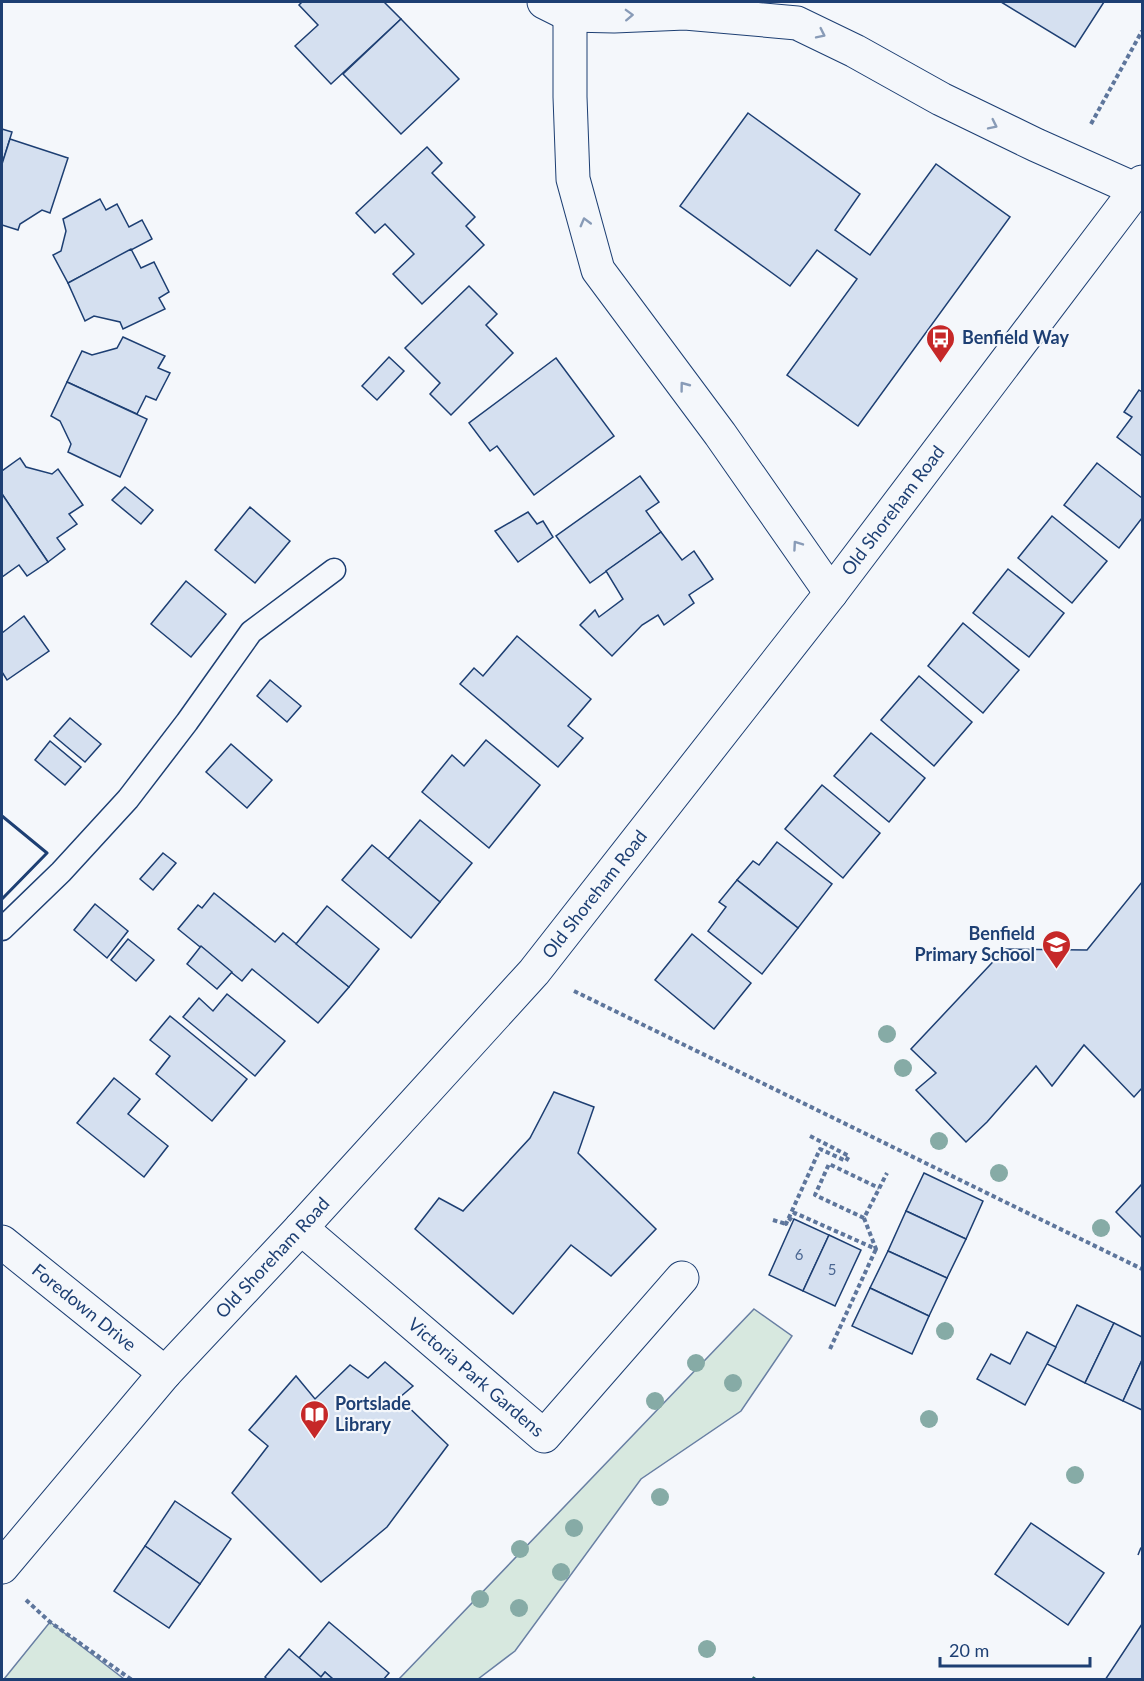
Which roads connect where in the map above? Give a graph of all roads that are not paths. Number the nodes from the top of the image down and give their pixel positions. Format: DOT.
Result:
graph roads {
  1 [pos="557,8"];
  2 [pos="1140,186"];
  3 [pos="334,570"];
  4 [pos="831,593"];
  5 [pos="2,929"];
  6 [pos="301,1228"];
  7 [pos="2,1242"];
  8 [pos="682,1278"];
  9 [pos="165,1373"];
  10 [pos="2,1567"];
  1 -- 2 [label="street, one-way"];
  4 -- 1 [label="street, one-way"];
  2 -- 4 [label="street, Old Shoreham Road"];
  3 -- 5 [label="lane"];
  4 -- 6 [label="street, Old Shoreham Road"];
  6 -- 8 [label="street, Victoria Park Gardens"];
  6 -- 9 [label="street, Old Shoreham Road"];
  7 -- 9 [label="street, Foredown Drive"];
  9 -- 10 [label="street, Old Shoreham Road"];
}
